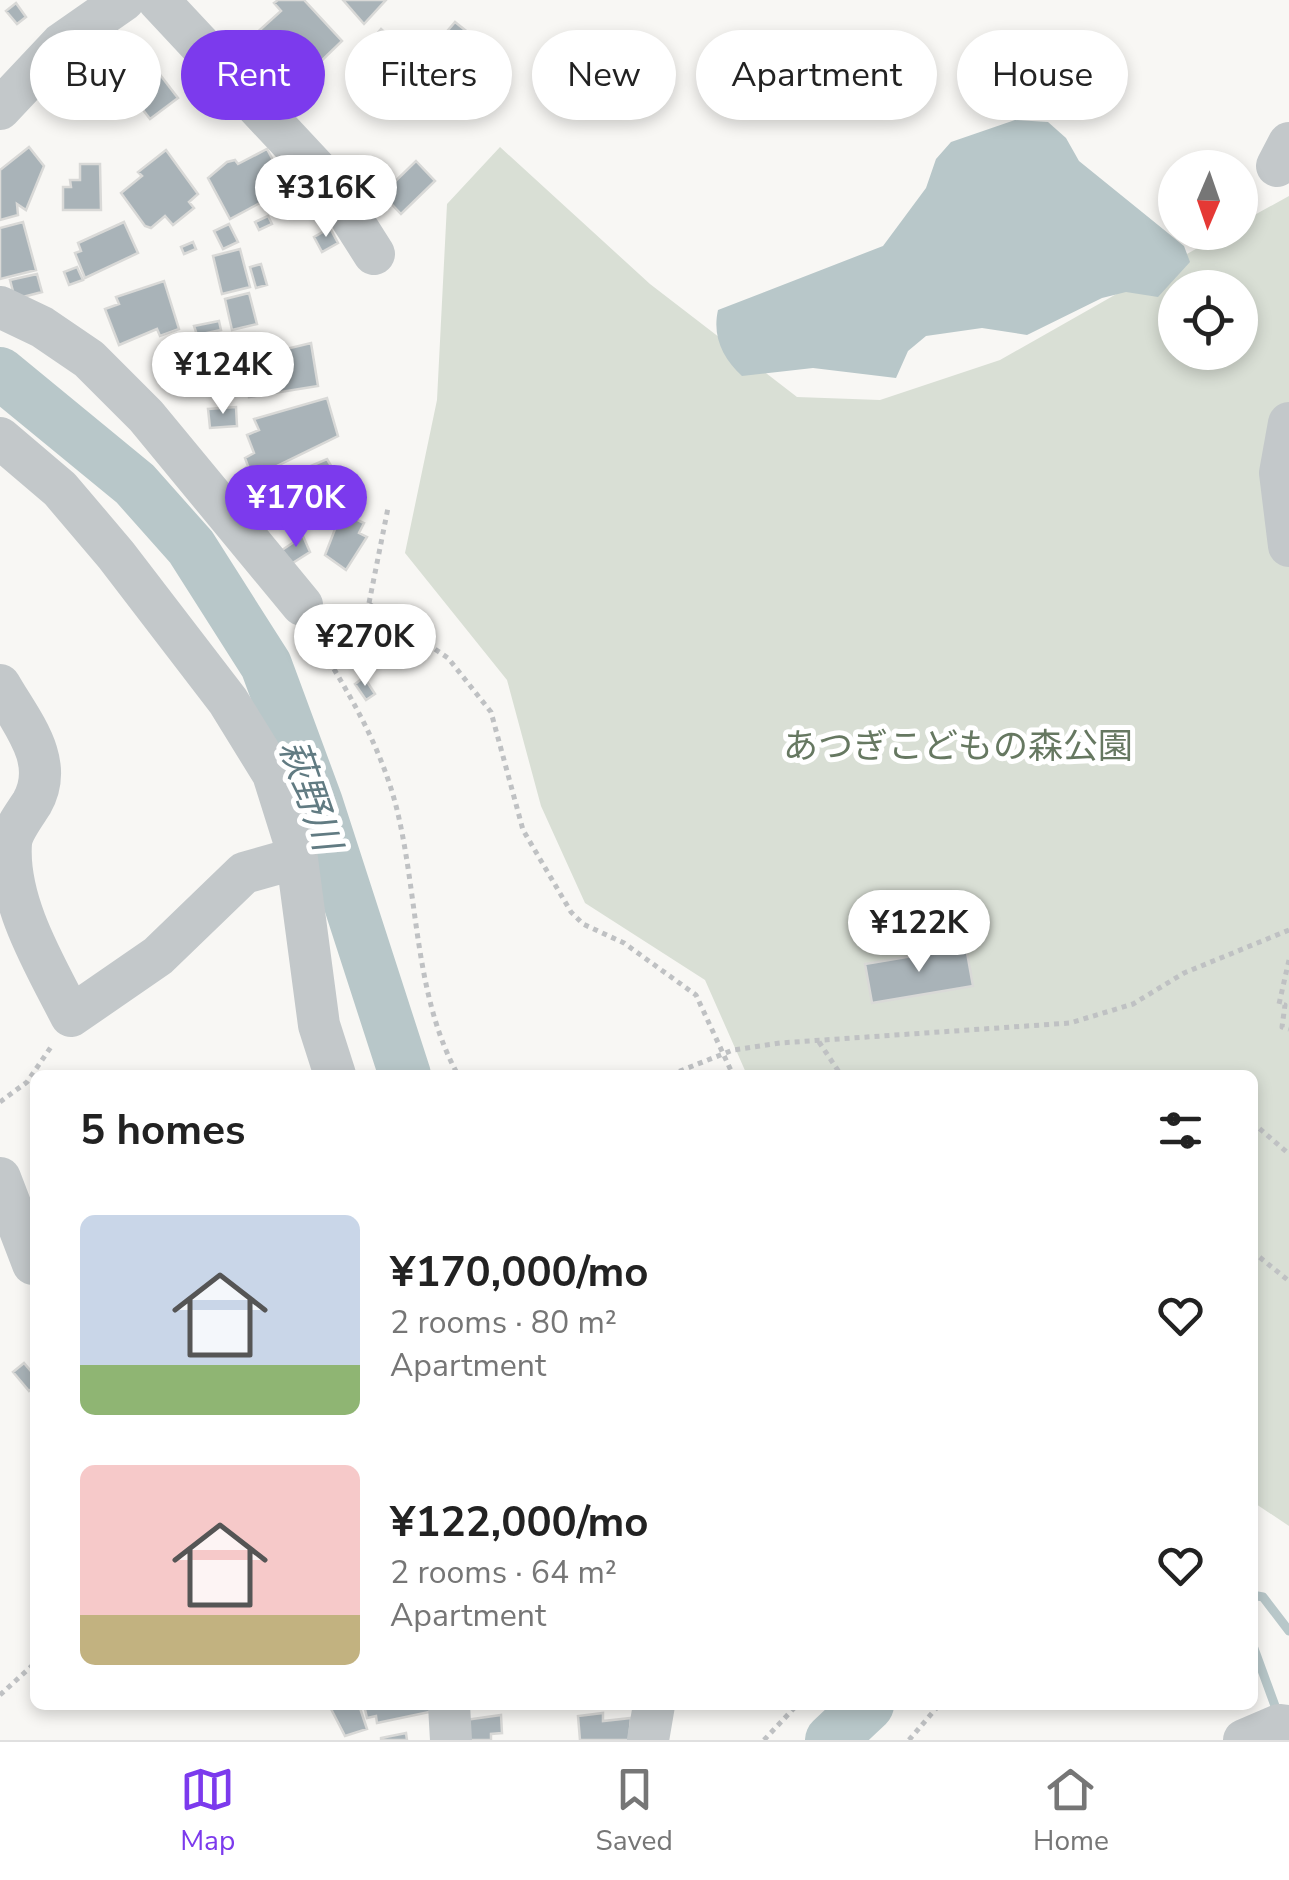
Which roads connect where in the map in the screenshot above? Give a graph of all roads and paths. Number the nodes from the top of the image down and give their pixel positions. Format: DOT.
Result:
graph roads {
  1 [pos="124,0"];
  2 [pos="158,0"];
  3 [pos="0,109"];
  4 [pos="374,254"];
  5 [pos="0,308"];
  6 [pos="1289,422"];
  7 [pos="0,438"];
  8 [pos="388,508"];
  9 [pos="1289,546"];
  10 [pos="369,604"];
  11 [pos="302,605"];
  12 [pos="338,628"];
  13 [pos="0,685"];
  14 [pos="297,858"];
  15 [pos="1289,930"];
  16 [pos="1289,960"];
  17 [pos="71,1016"];
  18 [pos="1289,1029"];
  19 [pos="819,1042"];
  20 [pos="722,1054"];
  21 [pos="35,1070"];
  22 [pos="333,1070"];
  23 [pos="456,1070"];
  24 [pos="682,1070"];
  25 [pos="730,1070"];
  26 [pos="838,1070"];
  27 [pos="30,1078"];
  28 [pos="0,1102"];
  29 [pos="1258,1127"];
  30 [pos="1289,1154"];
  31 [pos="0,1178"];
  32 [pos="1258,1256"];
  33 [pos="22,1269"];
  34 [pos="1289,1282"];
  35 [pos="30,1667"];
  36 [pos="0,1694"];
  37 [pos="449,1710"];
  38 [pos="653,1710"];
  39 [pos="792,1710"];
  40 [pos="935,1710"];
  41 [pos="1289,1726"];
  42 [pos="451,1740"];
  43 [pos="648,1740"];
  44 [pos="764,1740"];
  45 [pos="908,1740"];
  46 [pos="1244,1740"];
  1 -- 3 [label="street"];
  2 -- 4 [label="street"];
  5 -- 11 [label="street"];
  6 -- 9 [label="street"];
  7 -- 14 [label="street"];
  8 -- 10 [label="path"];
  10 -- 12 [label="path"];
  10 -- 20 [label="path"];
  11 -- 23 [label="path"];
  13 -- 17 [label="street"];
  14 -- 17 [label="street"];
  14 -- 22 [label="street"];
  15 -- 19 [label="path"];
  16 -- 18 [label="path"];
  17 -- 21 [label="path"];
  19 -- 20 [label="path"];
  19 -- 26 [label="path"];
  20 -- 24 [label="path"];
  20 -- 25 [label="path"];
  27 -- 28 [label="path"];
  29 -- 30 [label="path"];
  31 -- 33 [label="street"];
  32 -- 34 [label="path"];
  35 -- 36 [label="path"];
  37 -- 42 [label="street"];
  38 -- 43 [label="street"];
  39 -- 44 [label="path"];
  40 -- 45 [label="path"];
  41 -- 46 [label="street"];
}
